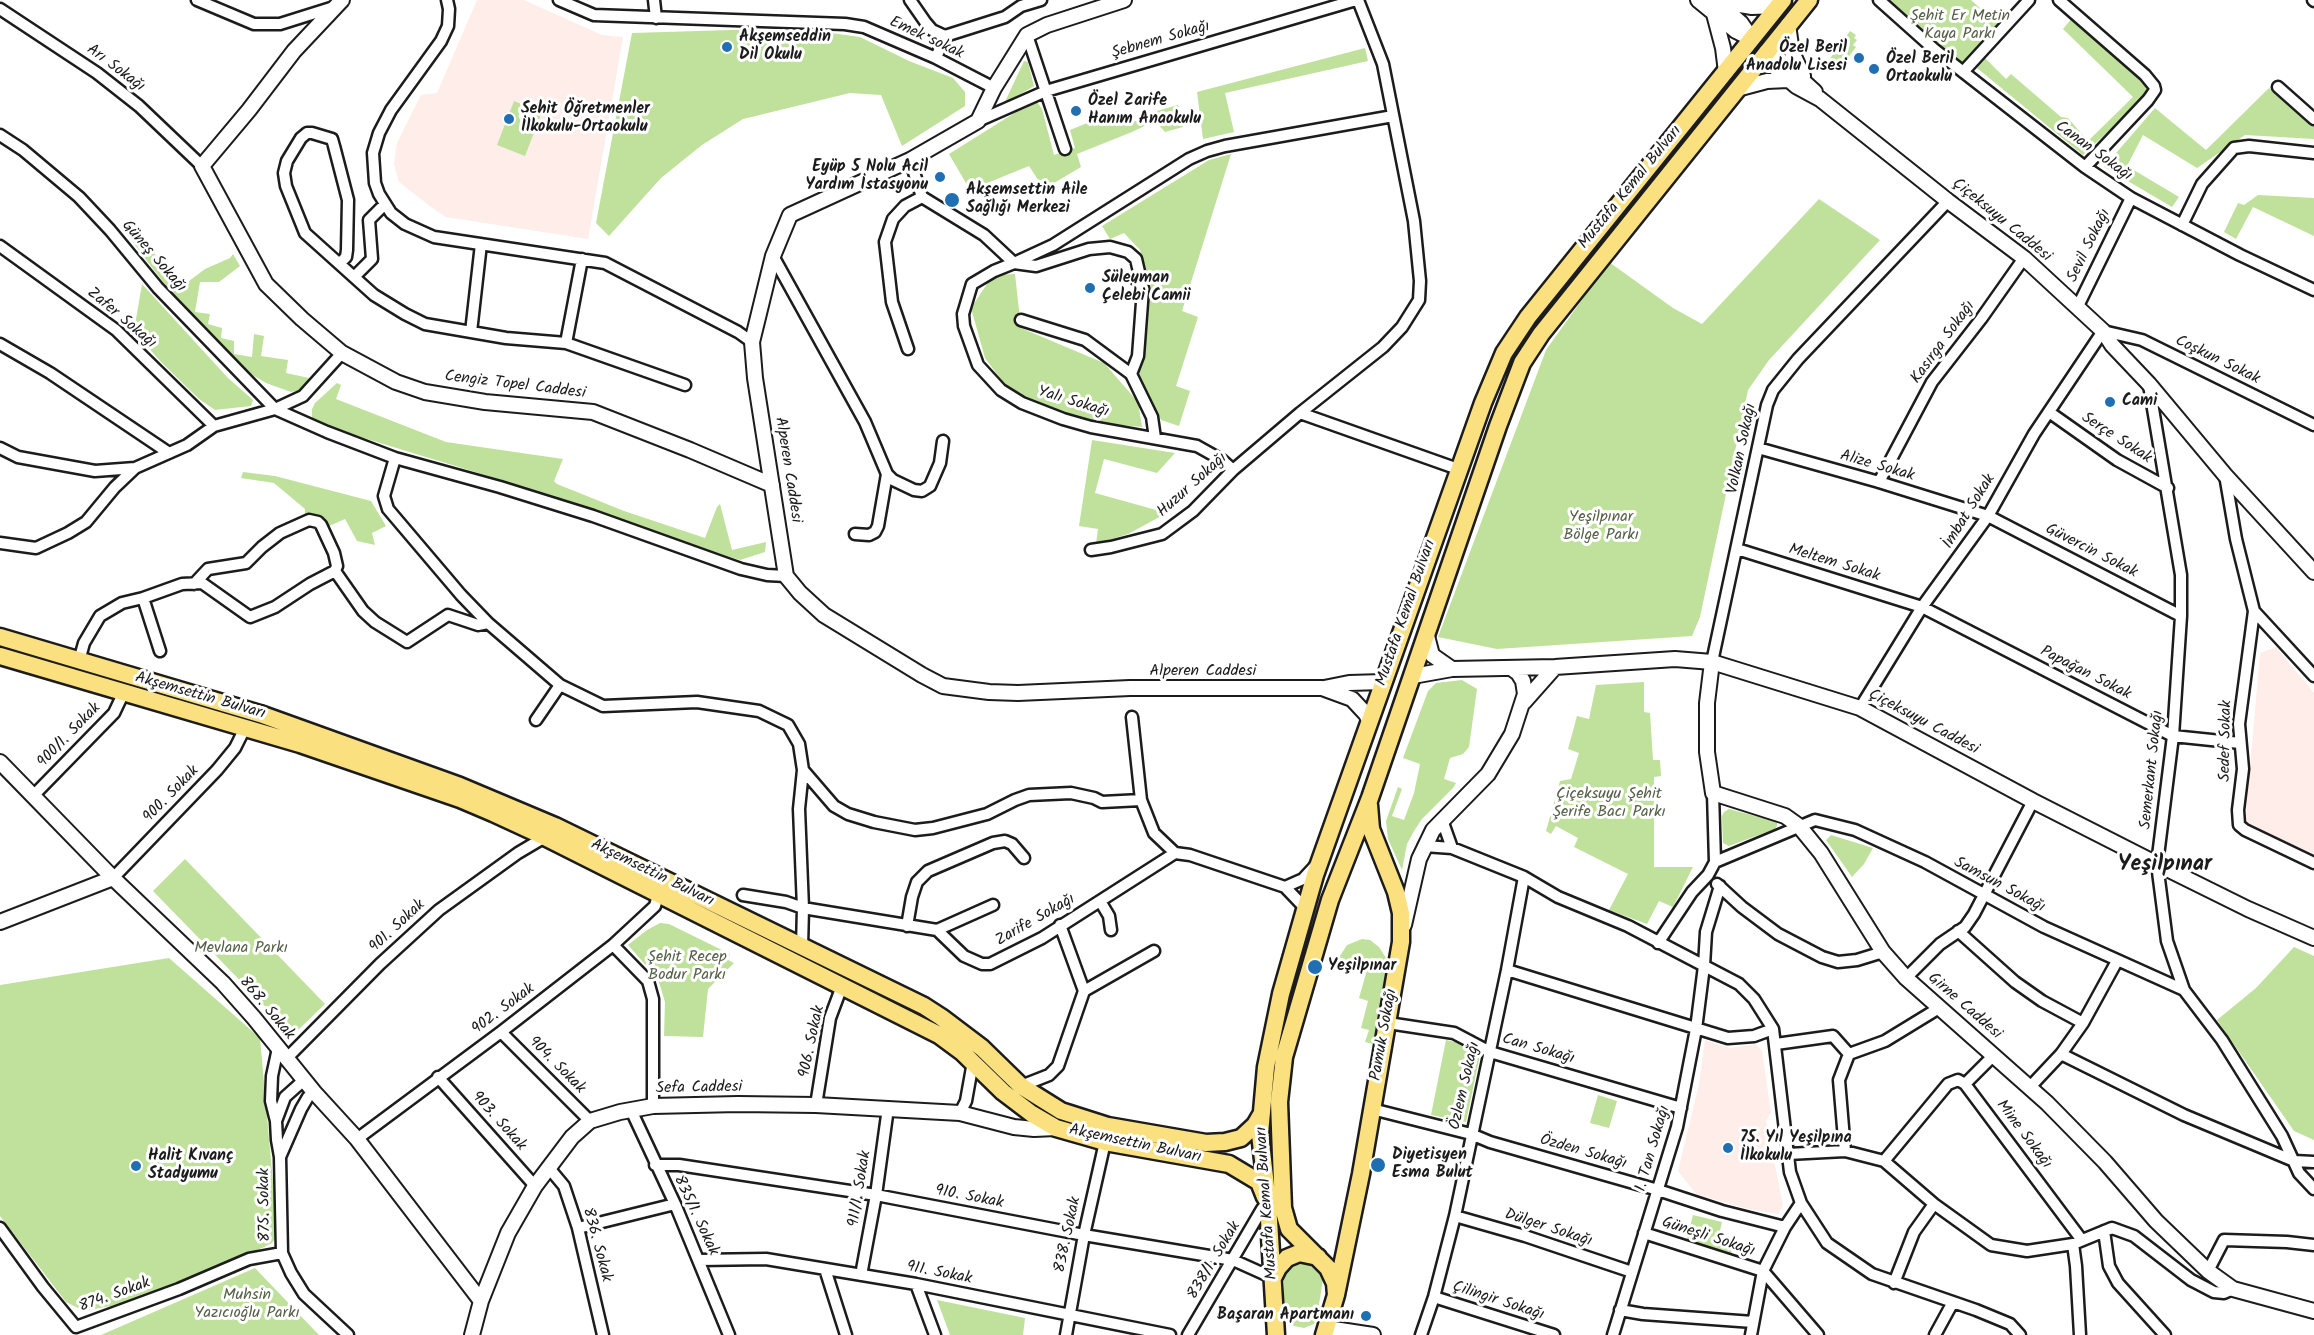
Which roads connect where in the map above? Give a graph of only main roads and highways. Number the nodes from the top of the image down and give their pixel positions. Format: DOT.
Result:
graph roads {
  1 [pos="1809,0"];
  2 [pos="1780,3"];
  3 [pos="1752,39"];
  4 [pos="1766,52"];
  5 [pos="0,637"];
  6 [pos="0,656"];
  7 [pos="1413,676"];
  8 [pos="1383,682"];
  9 [pos="1370,798"];
  10 [pos="1401,942"];
  11 [pos="1262,1112"];
  12 [pos="1106,1134"];
  13 [pos="1280,1143"];
  14 [pos="1263,1158"];
  15 [pos="1229,1164"];
  16 [pos="1268,1203"];
  17 [pos="1319,1258"];
  18 [pos="1274,1278"];
  19 [pos="1336,1295"];
  20 [pos="1275,1318"];
  21 [pos="1326,1332"];
  22 [pos="1276,1335"];
  23 [pos="1291,1335"];
  24 [pos="1311,1335"];
  1 -- 4 [label="main road, Mustafa Kemal Bulvarı"];
  2 -- 3 [label="main road, Mustafa Kemal Bulvarı"];
  3 -- 4 [label="main road"];
  3 -- 8 [label="main road, Mustafa Kemal Bulvarı"];
  4 -- 7 [label="main road, Mustafa Kemal Bulvarı"];
  5 -- 12 [label="main road, Akşemsettin Bulvarı"];
  6 -- 12 [label="main road, Akşemsettin Bulvarı"];
  7 -- 8 [label="main road"];
  7 -- 9 [label="main road, Mustafa Kemal Bulvarı"];
  8 -- 11 [label="main road, Mustafa Kemal Bulvarı"];
  9 -- 10 [label="main road, Mustafa Kemal Bulvarı"];
  9 -- 13 [label="main road, Mustafa Kemal Bulvarı"];
  10 -- 19 [label="main road, Pamuk Sokağı"];
  11 -- 12 [label="main road, Akşemsettin Bulvarı"];
  11 -- 14 [label="main road, Mustafa Kemal Bulvarı"];
  12 -- 15 [label="main road, Akşemsettin Bulvarı"];
  13 -- 14 [label="main road"];
  13 -- 17 [label="main road, Mustafa Kemal Bulvarı"];
  14 -- 15 [label="main road"];
  14 -- 16 [label="main road, Mustafa Kemal Bulvarı"];
  15 -- 16 [label="main road"];
  16 -- 18 [label="main road, Mustafa Kemal Bulvarı"];
  17 -- 18 [label="main road"];
  17 -- 19 [label="main road, Mustafa Kemal Bulvarı"];
  18 -- 20 [label="main road, Mustafa Kemal Bulvarı"];
  19 -- 21 [label="main road, Pamuk Sokağı"];
  20 -- 22 [label="main road, Mustafa Kemal Bulvarı"];
  20 -- 23 [label="main road"];
  21 -- 24 [label="main road"];
}
